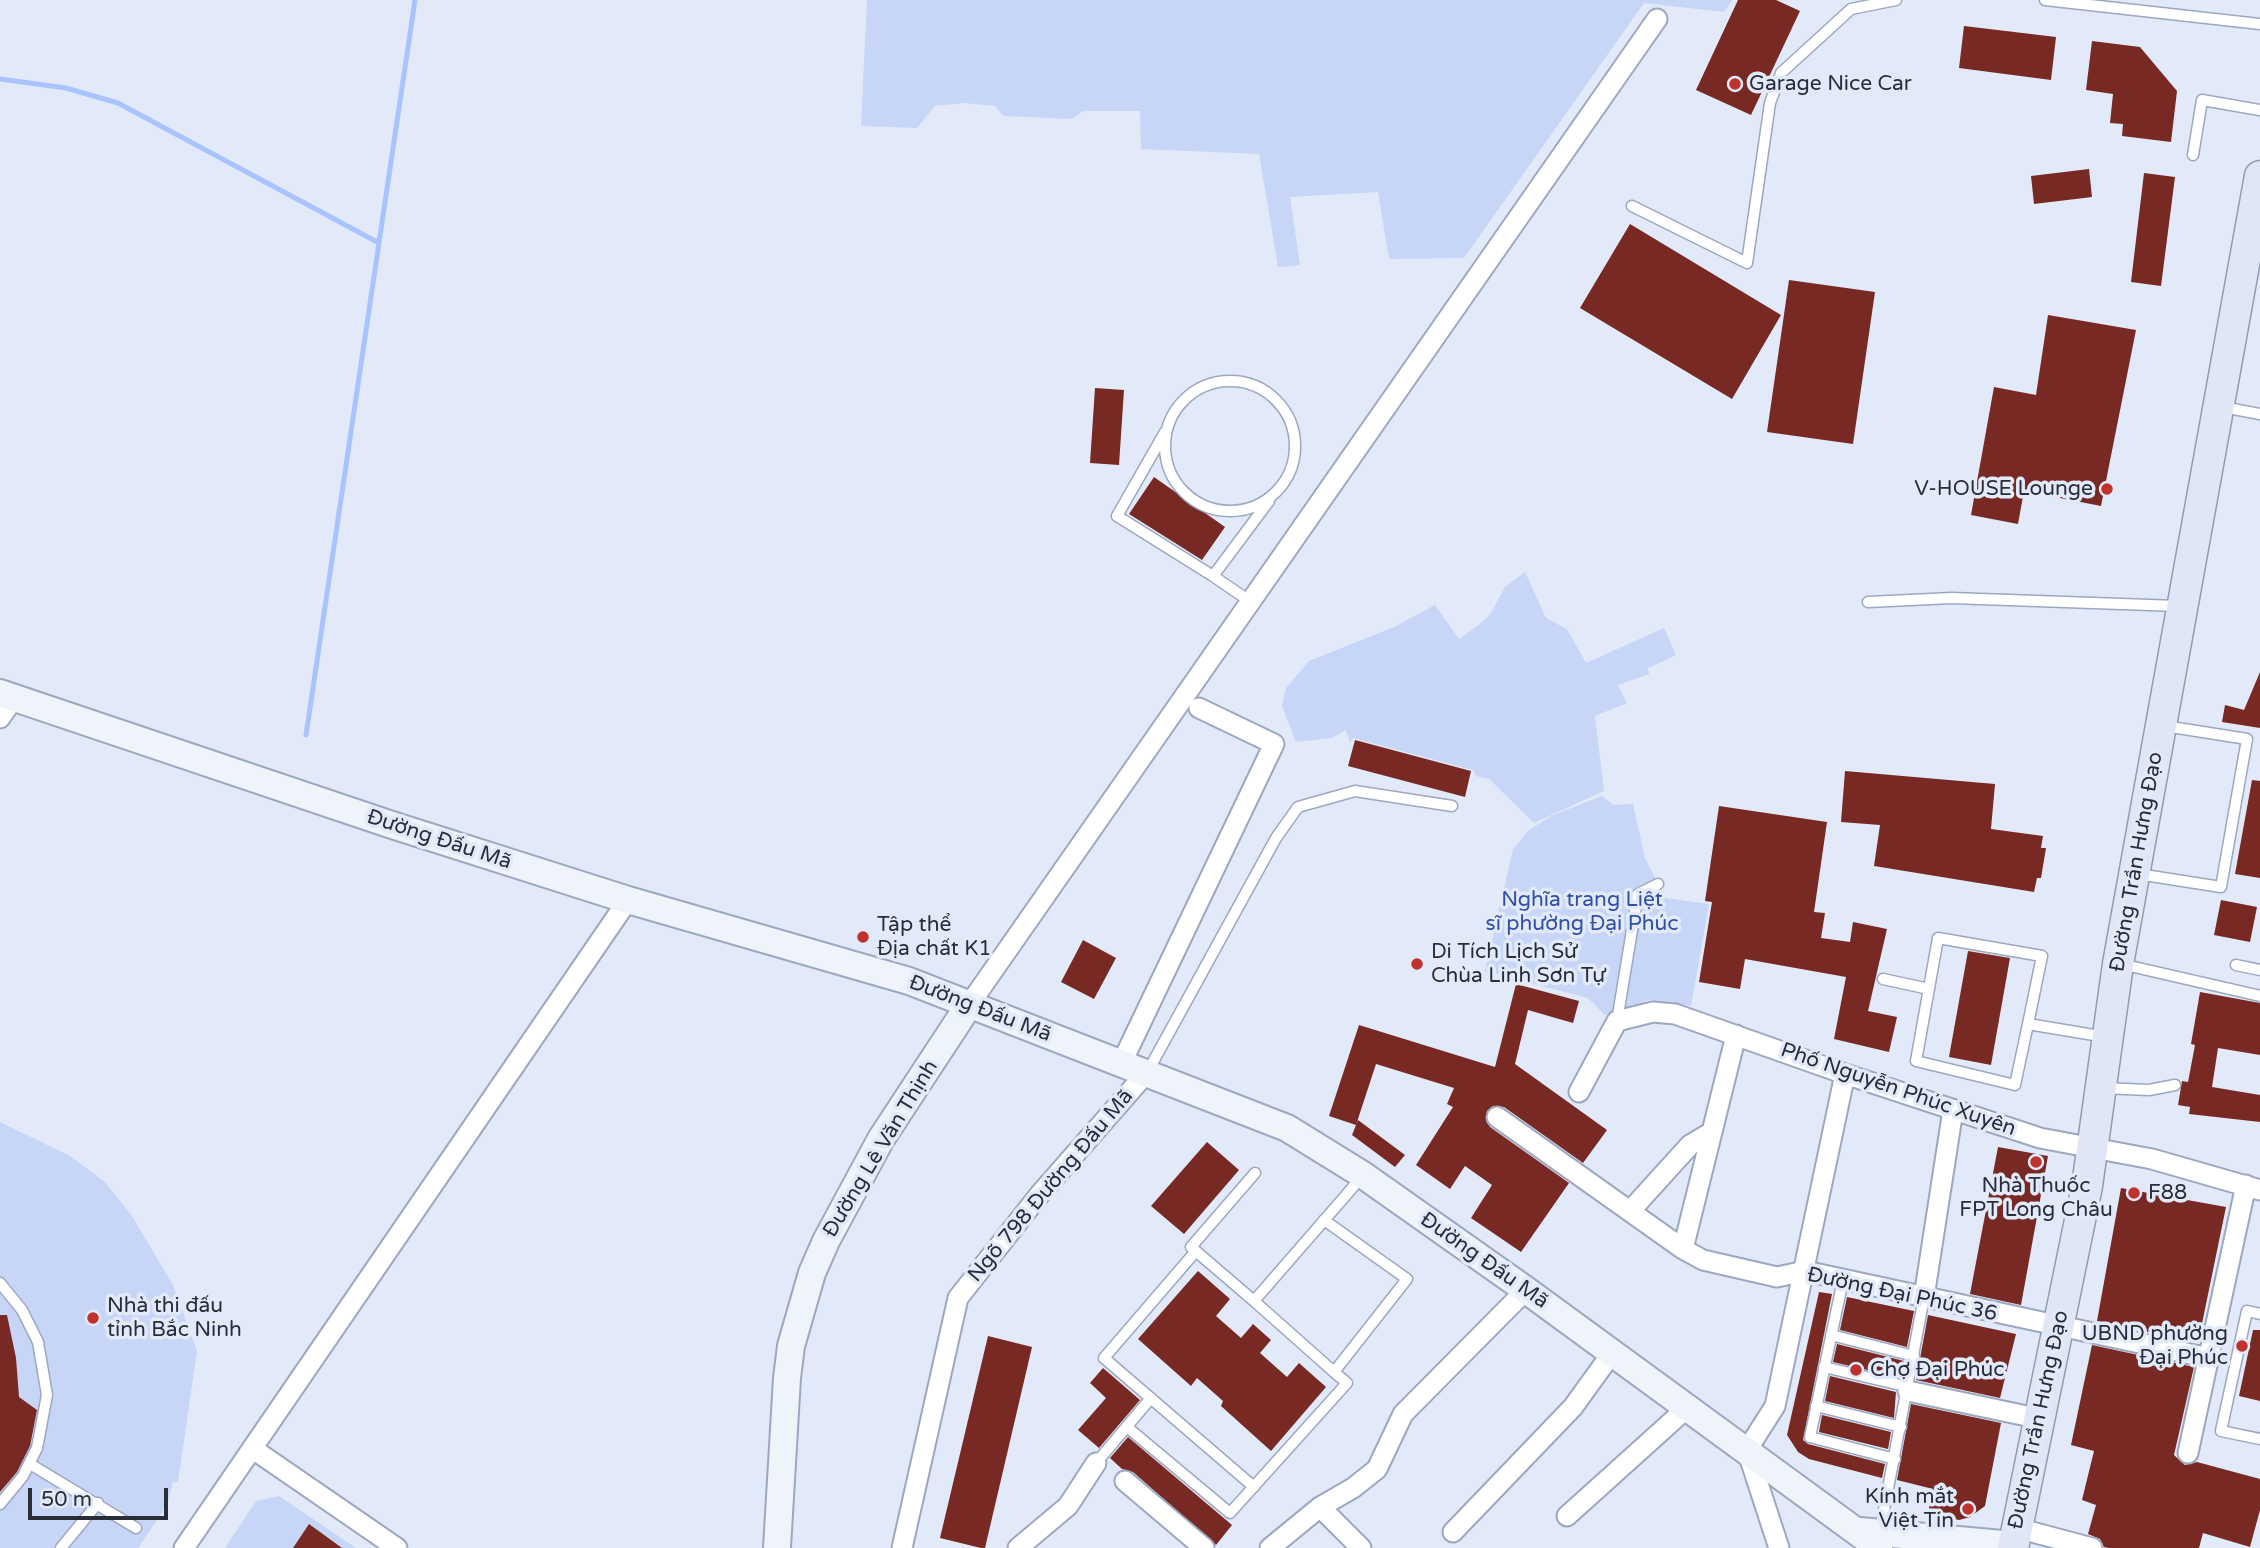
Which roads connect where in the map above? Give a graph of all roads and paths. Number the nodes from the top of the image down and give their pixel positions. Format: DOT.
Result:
graph roads {
  1 [pos="1896,0"];
  2 [pos="2045,0"];
  3 [pos="1657,19"];
  4 [pos="2260,24"];
  5 [pos="2260,110"];
  6 [pos="2193,155"];
  7 [pos="2260,176"];
  8 [pos="1632,206"];
  9 [pos="2219,406"];
  10 [pos="2260,414"];
  11 [pos="1169,425"];
  12 [pos="1274,494"];
  13 [pos="1213,576"];
  14 [pos="1251,602"];
  15 [pos="1868,602"];
  16 [pos="2182,606"];
  17 [pos="5,703"];
  18 [pos="1199,708"];
  19 [pos="2161,726"];
  20 [pos="1452,806"];
  21 [pos="2134,874"];
  22 [pos="1658,884"];
  23 [pos="628,900"];
  24 [pos="2118,964"];
  25 [pos="2236,965"];
  26 [pos="2260,970"];
  27 [pos="1883,979"];
  28 [pos="1929,989"];
  29 [pos="2260,996"];
  30 [pos="969,1005"];
  31 [pos="1617,1020"];
  32 [pos="2028,1024"];
  33 [pos="1736,1035"];
  34 [pos="2107,1037"];
  35 [pos="1122,1062"];
  36 [pos="1148,1072"];
  37 [pos="1845,1074"];
  38 [pos="2175,1085"];
  39 [pos="2099,1087"];
  40 [pos="1579,1091"];
  41 [pos="1953,1110"];
  42 [pos="1497,1117"];
  43 [pos="1712,1132"];
  44 [pos="2092,1149"];
  45 [pos="1255,1173"];
  46 [pos="1363,1175"];
  47 [pos="2253,1187"];
  48 [pos="1631,1210"];
  49 [pos="1324,1220"];
  50 [pos="1683,1249"];
  51 [pos="1196,1251"];
  52 [pos="1805,1271"];
  53 [pos="1843,1280"];
  54 [pos="0,1283"];
  55 [pos="1526,1290"];
  56 [pos="1924,1297"];
  57 [pos="1254,1301"];
  58 [pos="2260,1314"];
  59 [pos="2059,1327"];
  60 [pos="1831,1335"];
  61 [pos="1612,1353"];
  62 [pos="1914,1356"];
  63 [pos="2209,1358"];
  64 [pos="1824,1367"];
  65 [pos="1334,1372"];
  66 [pos="1909,1389"];
  67 [pos="1151,1398"];
  68 [pos="1816,1406"];
  69 [pos="1688,1407"];
  70 [pos="2041,1419"];
  71 [pos="1126,1427"];
  72 [pos="1901,1427"];
  73 [pos="2260,1439"];
  74 [pos="253,1450"];
  75 [pos="1747,1450"];
  76 [pos="2188,1453"];
  77 [pos="1895,1459"];
  78 [pos="1096,1463"];
  79 [pos="30,1464"];
  80 [pos="1125,1481"];
  81 [pos="1254,1487"];
  82 [pos="98,1503"];
  83 [pos="0,1504"];
  84 [pos="1320,1507"];
  85 [pos="1567,1516"];
  86 [pos="135,1528"];
  87 [pos="1453,1532"];
  88 [pos="1873,1537"];
  89 [pos="2014,1540"];
  90 [pos="61,1548"];
  91 [pos="184,1548"];
  92 [pos="397,1548"];
  93 [pos="777,1548"];
  94 [pos="902,1548"];
  95 [pos="1018,1548"];
  96 [pos="1204,1548"];
  97 [pos="1270,1548"];
  98 [pos="1361,1548"];
  99 [pos="1779,1548"];
  100 [pos="2092,1548"];
  1 -- 8 [label="lane"];
  2 -- 4 [label="lane"];
  3 -- 14 [label="street"];
  5 -- 6 [label="lane"];
  7 -- 9 [label="main road, Đường Trần Hưng Đạo"];
  9 -- 10 [label="lane"];
  9 -- 16 [label="main road, Đường Trần Hưng Đạo"];
  11 -- 12 [label="lane"];
  11 -- 12 [label="lane"];
  11 -- 13 [label="lane"];
  12 -- 13 [label="lane"];
  13 -- 14 [label="lane"];
  14 -- 30 [label="street"];
  15 -- 16 [label="lane"];
  16 -- 19 [label="main road, Đường Trần Hưng Đạo"];
  17 -- 23 [label="street, Đường Đấu Mã"];
  18 -- 35 [label="street"];
  19 -- 21 [label="main road, Đường Trần Hưng Đạo"];
  19 -- 21 [label="lane"];
  20 -- 36 [label="lane"];
  21 -- 24 [label="main road, Đường Trần Hưng Đạo"];
  22 -- 31 [label="lane"];
  23 -- 30 [label="street, Đường Đấu Mã"];
  23 -- 74 [label="street"];
  24 -- 29 [label="lane"];
  24 -- 34 [label="main road, Đường Trần Hưng Đạo"];
  25 -- 26 [label="lane"];
  27 -- 28 [label="lane"];
  28 -- 32 [label="lane"];
  28 -- 32 [label="lane"];
  30 -- 35 [label="street, Đường Đấu Mã"];
  30 -- 93 [label="street, Đường Lê Văn Thịnh"];
  31 -- 33 [label="street, Phố Nguyễn Phúc Xuyên"];
  31 -- 40 [label="street"];
  32 -- 34 [label="lane"];
  33 -- 37 [label="street, Phố Nguyễn Phúc Xuyên"];
  33 -- 43 [label="street"];
  34 -- 39 [label="main road, Đường Trần Hưng Đạo"];
  35 -- 36 [label="street, Đường Đấu Mã"];
  36 -- 46 [label="street, Đường Đấu Mã"];
  36 -- 94 [label="street, Ngõ 798 Đường Đấu Mã"];
  37 -- 41 [label="street, Phố Nguyễn Phúc Xuyên"];
  37 -- 52 [label="street"];
  38 -- 39 [label="lane"];
  39 -- 44 [label="main road, Đường Trần Hưng Đạo"];
  41 -- 44 [label="street, Phố Nguyễn Phúc Xuyên"];
  41 -- 56 [label="street"];
  42 -- 48 [label="street, Đường Đại Phúc 36"];
  43 -- 48 [label="street"];
  43 -- 50 [label="street"];
  44 -- 47 [label="street, Phố Nguyễn Phúc Xuyên"];
  44 -- 59 [label="main road, Đường Trần Hưng Đạo"];
  45 -- 51 [label="lane"];
  46 -- 49 [label="lane"];
  46 -- 55 [label="street, Đường Đấu Mã"];
  47 -- 63 [label="street"];
  48 -- 50 [label="street, Đường Đại Phúc 36"];
  49 -- 57 [label="lane"];
  49 -- 65 [label="lane"];
  50 -- 52 [label="street, Đường Đại Phúc 36"];
  51 -- 57 [label="lane"];
  51 -- 67 [label="lane"];
  52 -- 53 [label="street, Đường Đại Phúc 36"];
  52 -- 75 [label="street"];
  53 -- 56 [label="street, Đường Đại Phúc 36"];
  53 -- 60 [label="lane"];
  54 -- 79 [label="lane"];
  55 -- 61 [label="street, Đường Đấu Mã"];
  55 -- 84 [label="street"];
  56 -- 59 [label="street, Đường Đại Phúc 36"];
  56 -- 62 [label="lane"];
  57 -- 65 [label="lane"];
  58 -- 73 [label="lane"];
  59 -- 63 [label="street, Đường Đại Phúc 36"];
  59 -- 70 [label="main road, Đường Trần Hưng Đạo"];
  60 -- 62 [label="lane"];
  60 -- 64 [label="lane"];
  61 -- 69 [label="street, Đường Đấu Mã"];
  61 -- 87 [label="street"];
  62 -- 66 [label="lane"];
  63 -- 76 [label="street"];
  64 -- 66 [label="lane"];
  64 -- 68 [label="lane"];
  65 -- 81 [label="lane"];
  66 -- 70 [label="street"];
  66 -- 72 [label="lane"];
  67 -- 71 [label="lane"];
  67 -- 81 [label="lane"];
  68 -- 72 [label="lane"];
  68 -- 77 [label="lane"];
  69 -- 75 [label="street, Đường Đấu Mã"];
  69 -- 85 [label="street"];
  70 -- 89 [label="main road, Đường Trần Hưng Đạo"];
  71 -- 78 [label="lane"];
  71 -- 81 [label="lane"];
  72 -- 77 [label="lane"];
  74 -- 91 [label="street"];
  74 -- 92 [label="street"];
  75 -- 88 [label="street, Đường Đấu Mã"];
  75 -- 99 [label="street"];
  77 -- 88 [label="lane"];
  78 -- 95 [label="street"];
  79 -- 82 [label="lane"];
  79 -- 83 [label="lane"];
  80 -- 96 [label="street"];
  82 -- 86 [label="lane"];
  82 -- 90 [label="lane"];
  84 -- 97 [label="street"];
  84 -- 98 [label="street"];
  88 -- 89 [label="street"];
  89 -- 100 [label="street"];
}
